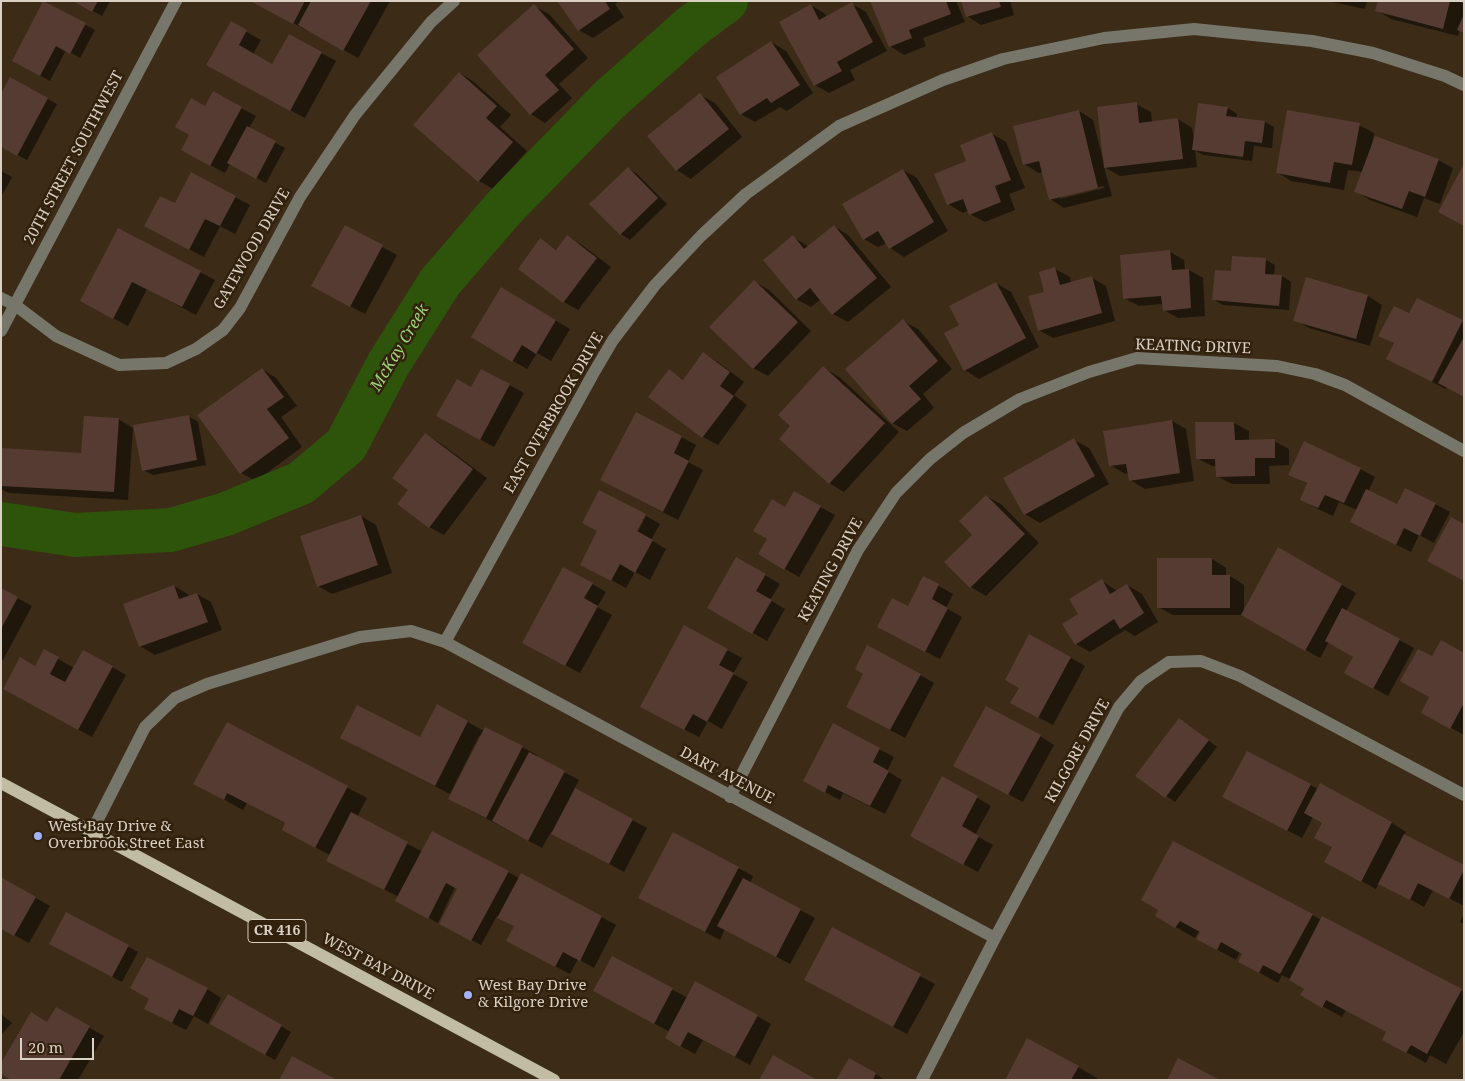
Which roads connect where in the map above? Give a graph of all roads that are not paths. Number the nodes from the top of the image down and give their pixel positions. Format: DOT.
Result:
graph roads {
  1 [pos="176,1"];
  2 [pos="454,1"];
  3 [pos="1464,85"];
  4 [pos="1,298"];
  5 [pos="15,306"];
  6 [pos="1,331"];
  7 [pos="1464,451"];
  8 [pos="445,642"];
  9 [pos="1,782"];
  10 [pos="1464,795"];
  11 [pos="730,797"];
  12 [pos="92,831"];
  13 [pos="995,938"];
  14 [pos="554,1080"];
  15 [pos="922,1080"];
  1 -- 5 [label="street, 20TH STREET SOUTHWEST"];
  2 -- 5 [label="street, GATEWOOD DRIVE"];
  3 -- 8 [label="street, EAST OVERBROOK DRIVE"];
  4 -- 5 [label="street, GATEWOOD DRIVE"];
  5 -- 6 [label="street, 20TH STREET SOUTHWEST"];
  7 -- 11 [label="street, KEATING DRIVE"];
  8 -- 11 [label="street, DART AVENUE"];
  8 -- 12 [label="street"];
  9 -- 12 [label="main road, WEST BAY DRIVE / CR 416"];
  10 -- 13 [label="street, KILGORE DRIVE"];
  11 -- 13 [label="street, DART AVENUE"];
  12 -- 14 [label="main road, WEST BAY DRIVE / CR 416"];
  13 -- 15 [label="street, KILGORE DRIVE"];
}
